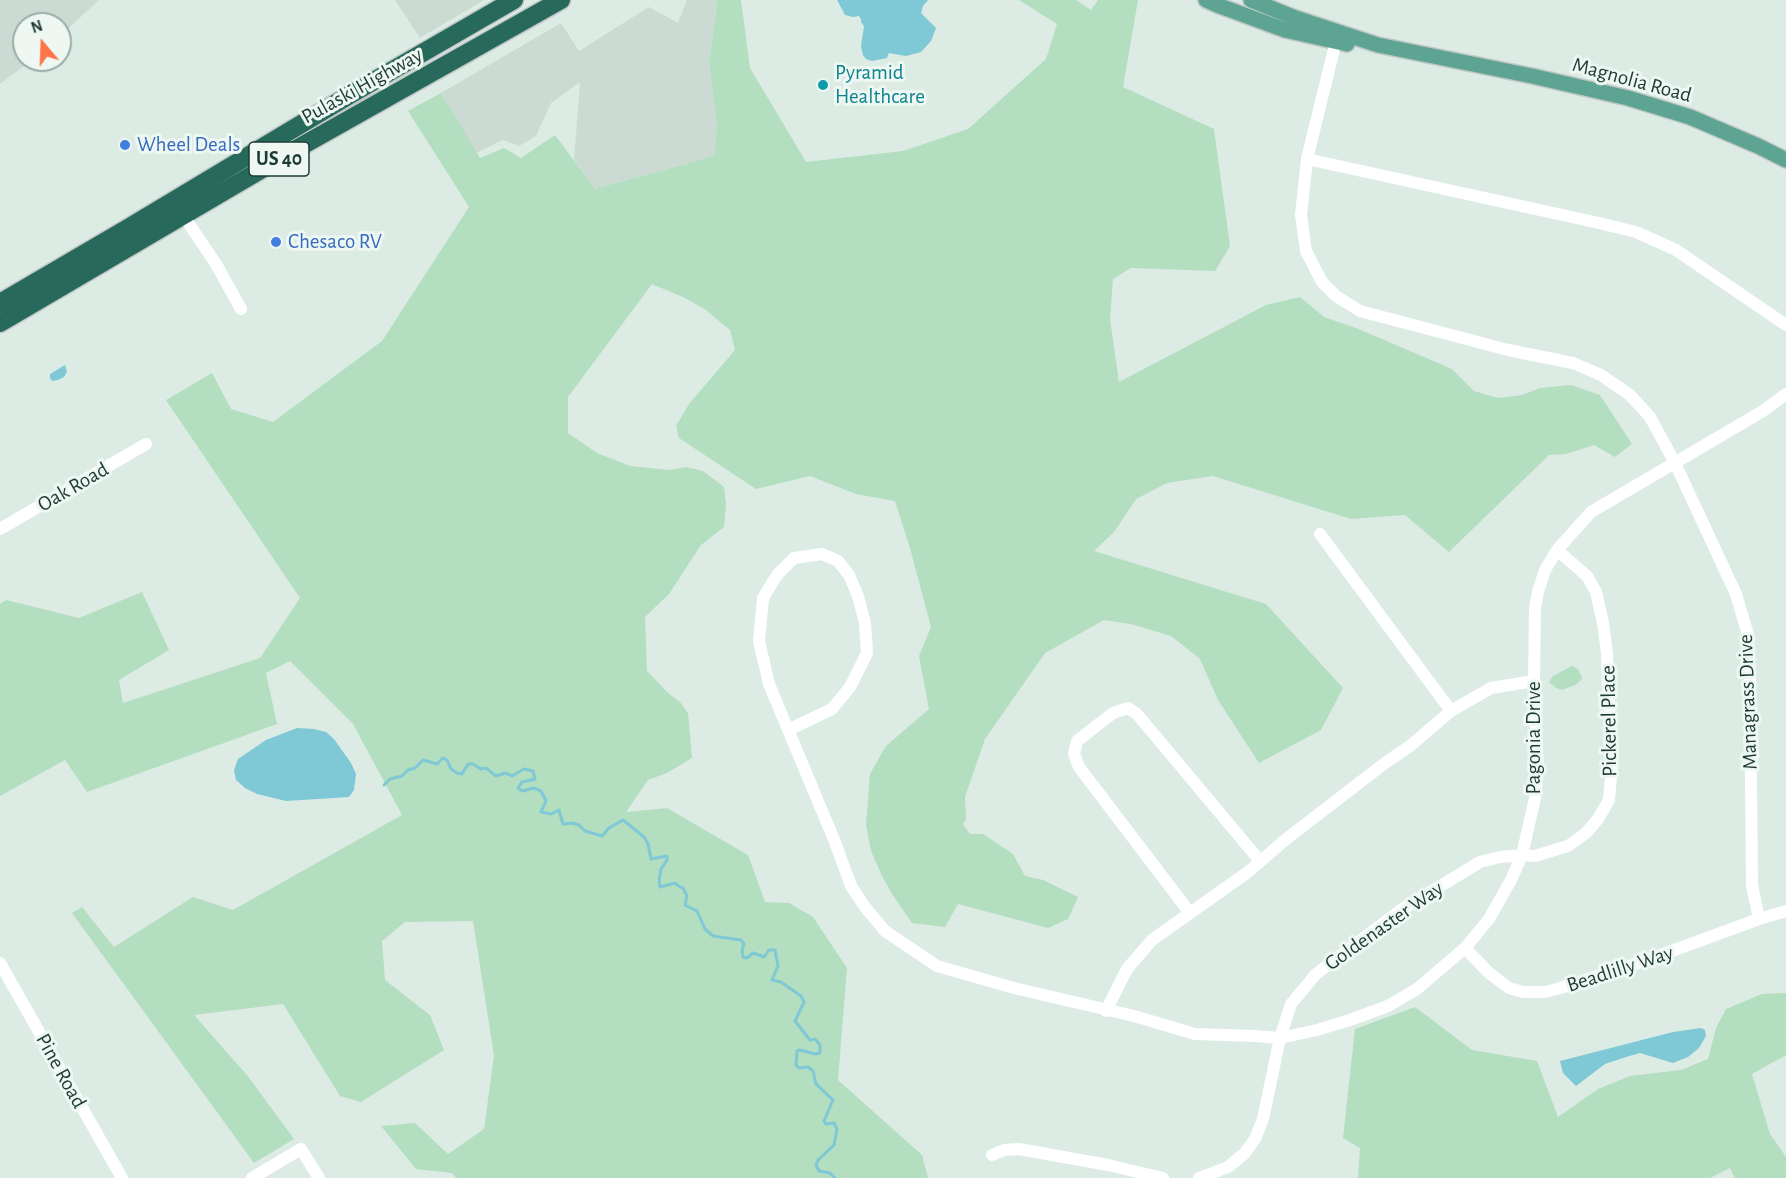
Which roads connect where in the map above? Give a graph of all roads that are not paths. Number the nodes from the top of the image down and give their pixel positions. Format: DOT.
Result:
graph roads {
  1 [pos="514,0"];
  2 [pos="561,0"];
  3 [pos="1206,0"];
  4 [pos="1251,0"];
  5 [pos="1336,41"];
  6 [pos="1460,61"];
  7 [pos="1308,159"];
  8 [pos="1786,160"];
  9 [pos="183,215"];
  10 [pos="0,303"];
  11 [pos="241,309"];
  12 [pos="0,324"];
  13 [pos="1786,325"];
  14 [pos="1786,394"];
  15 [pos="146,444"];
  16 [pos="1675,463"];
  17 [pos="0,529"];
  18 [pos="1320,534"];
  19 [pos="1557,550"];
  20 [pos="1534,681"];
  21 [pos="1451,711"];
  22 [pos="788,730"];
  23 [pos="1522,855"];
  24 [pos="1260,861"];
  25 [pos="1786,911"];
  26 [pos="1190,913"];
  27 [pos="1759,919"];
  28 [pos="1465,948"];
  29 [pos="0,963"];
  30 [pos="1106,1011"];
  31 [pos="1280,1038"];
  32 [pos="992,1155"];
  33 [pos="122,1178"];
  34 [pos="252,1178"];
  35 [pos="319,1178"];
  36 [pos="1163,1178"];
  37 [pos="1199,1178"];
  1 -- 10 [label="highway, Pulaski Highway / US 40"];
  2 -- 9 [label="highway, Pulaski Highway / US 40"];
  3 -- 5 [label="main road, Magnolia Road"];
  4 -- 6 [label="main road, Magnolia Road"];
  5 -- 6 [label="main road, Magnolia Road"];
  5 -- 7 [label="street, Managrass Drive"];
  6 -- 8 [label="main road, Magnolia Road"];
  7 -- 13 [label="street"];
  7 -- 16 [label="street, Managrass Drive"];
  9 -- 11 [label="street"];
  9 -- 12 [label="highway, Pulaski Highway / US 40"];
  14 -- 16 [label="street, Pagonia Drive"];
  15 -- 17 [label="street, Oak Road"];
  16 -- 19 [label="street, Pagonia Drive"];
  16 -- 27 [label="street, Managrass Drive"];
  18 -- 21 [label="street"];
  19 -- 20 [label="street, Pagonia Drive"];
  19 -- 23 [label="street, Pickerel Place"];
  20 -- 21 [label="street"];
  20 -- 23 [label="street, Pagonia Drive"];
  21 -- 24 [label="street"];
  22 -- 22 [label="street"];
  22 -- 30 [label="street, Pagonia Drive"];
  23 -- 28 [label="street, Pagonia Drive"];
  23 -- 31 [label="street, Goldenaster Way"];
  24 -- 26 [label="street"];
  24 -- 26 [label="street"];
  25 -- 27 [label="street, Beadlilly Way"];
  26 -- 30 [label="street"];
  27 -- 28 [label="street, Beadlilly Way"];
  28 -- 31 [label="street, Pagonia Drive"];
  29 -- 33 [label="street, Pine Road"];
  30 -- 31 [label="street, Pagonia Drive"];
  31 -- 37 [label="street, Goldenaster Way"];
  32 -- 36 [label="street"];
  34 -- 35 [label="street"];
}
